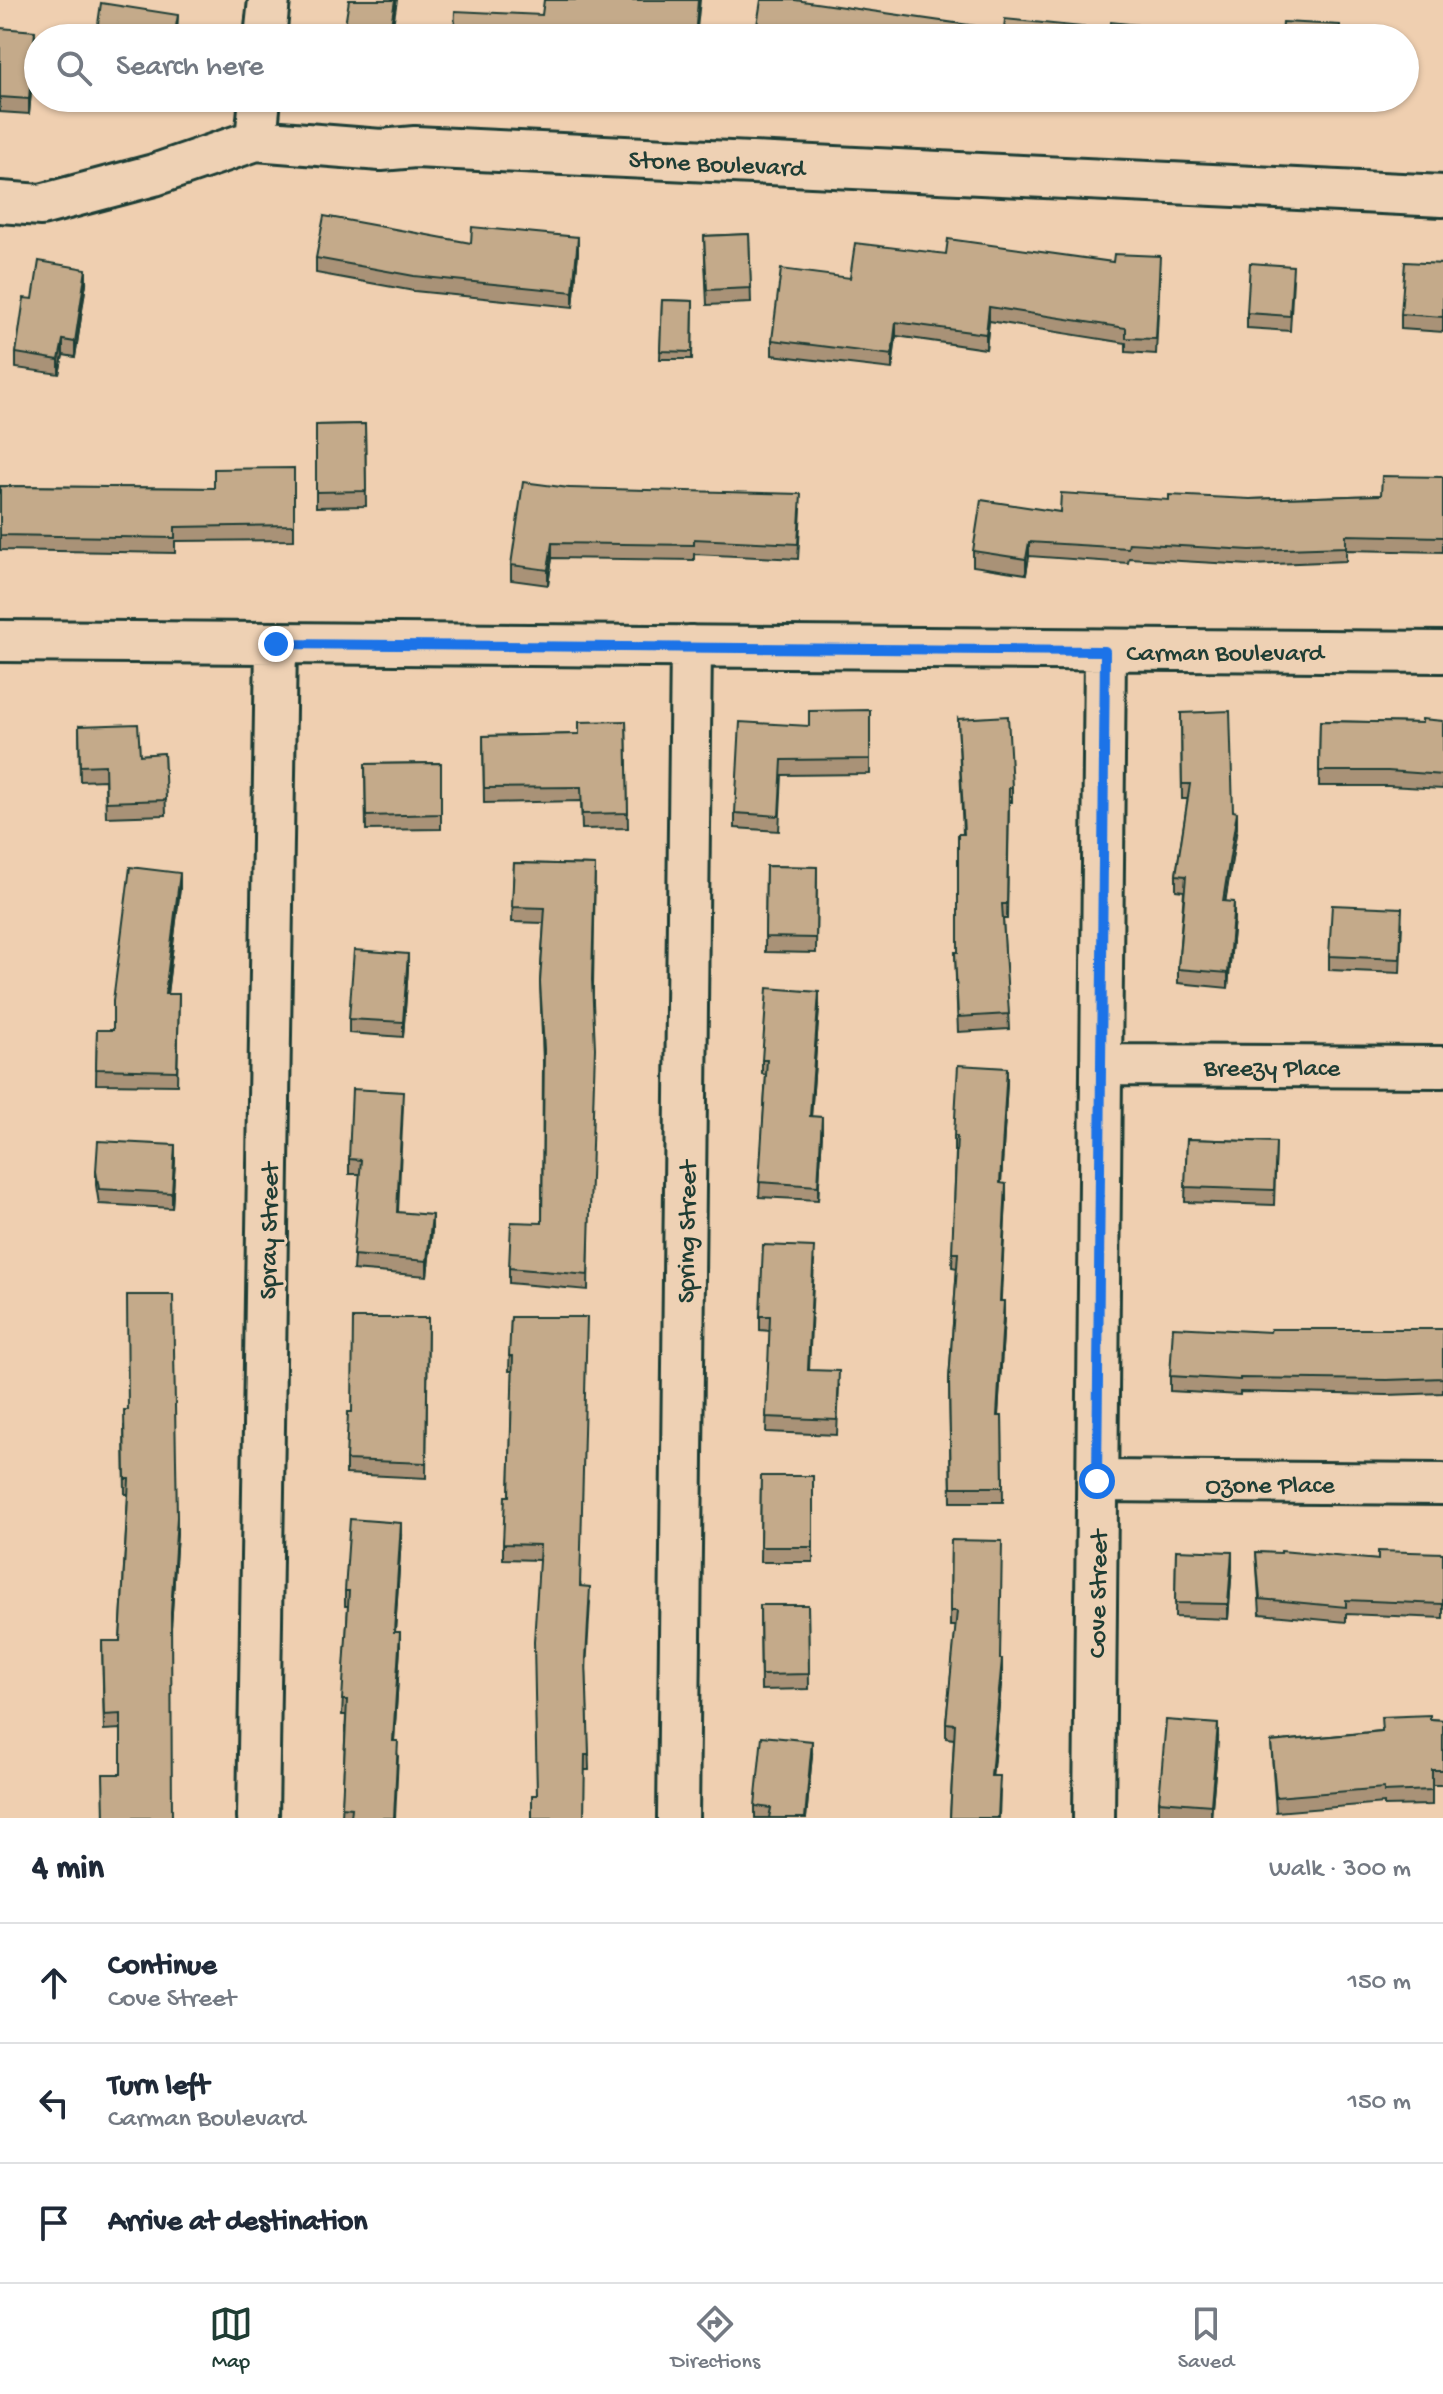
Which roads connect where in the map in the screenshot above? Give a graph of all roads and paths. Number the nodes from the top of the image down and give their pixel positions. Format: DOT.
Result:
graph roads {
  1 [pos="269,0"];
  2 [pos="266,24"];
  3 [pos="259,112"];
  4 [pos="256,140"];
  5 [pos="1443,196"];
  6 [pos="0,202"];
  7 [pos="0,641"];
  8 [pos="276,644"];
  9 [pos="691,646"];
  10 [pos="1105,651"];
  11 [pos="1443,652"];
  12 [pos="1101,1065"];
  13 [pos="1443,1067"];
  14 [pos="1097,1481"];
  15 [pos="1443,1484"];
  16 [pos="258,1818"];
  17 [pos="678,1818"];
  18 [pos="1094,1818"];
  1 -- 2 [label="street"];
  3 -- 4 [label="street"];
  4 -- 5 [label="street, Stone Boulevard"];
  4 -- 6 [label="street, Stone Boulevard"];
  7 -- 8 [label="street, Carman Boulevard"];
  8 -- 9 [label="street, Carman Boulevard"];
  8 -- 16 [label="street, Spray Street"];
  9 -- 10 [label="street, Carman Boulevard"];
  9 -- 17 [label="street, Spring Street"];
  10 -- 11 [label="street, Carman Boulevard"];
  10 -- 12 [label="street, Cove Street"];
  12 -- 13 [label="street, Breezy Place"];
  12 -- 14 [label="street, Cove Street"];
  14 -- 15 [label="street, Ozone Place"];
  14 -- 18 [label="street, Cove Street"];
}
